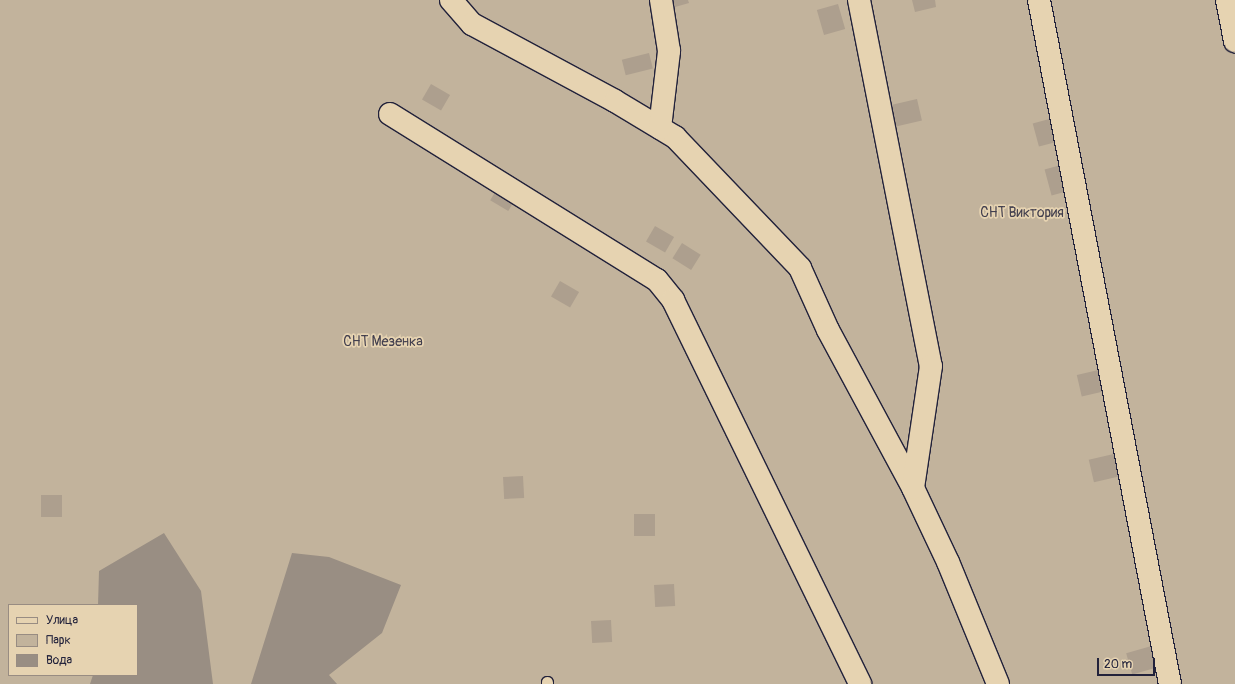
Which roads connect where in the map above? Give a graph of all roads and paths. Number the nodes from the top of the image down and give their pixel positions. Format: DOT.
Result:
graph roads {
  1 [pos="451,0"];
  2 [pos="661,0"];
  3 [pos="859,0"];
  4 [pos="1038,0"];
  5 [pos="1226,0"];
  6 [pos="1235,41"];
  7 [pos="390,114"];
  8 [pos="660,128"];
  9 [pos="913,488"];
  10 [pos="860,684"];
  11 [pos="998,684"];
  12 [pos="1170,684"];
  1 -- 8 [label="street"];
  2 -- 8 [label="street"];
  3 -- 9 [label="street"];
  4 -- 12 [label="street"];
  5 -- 6 [label="street"];
  7 -- 10 [label="street"];
  8 -- 9 [label="street"];
  9 -- 11 [label="street"];
}
